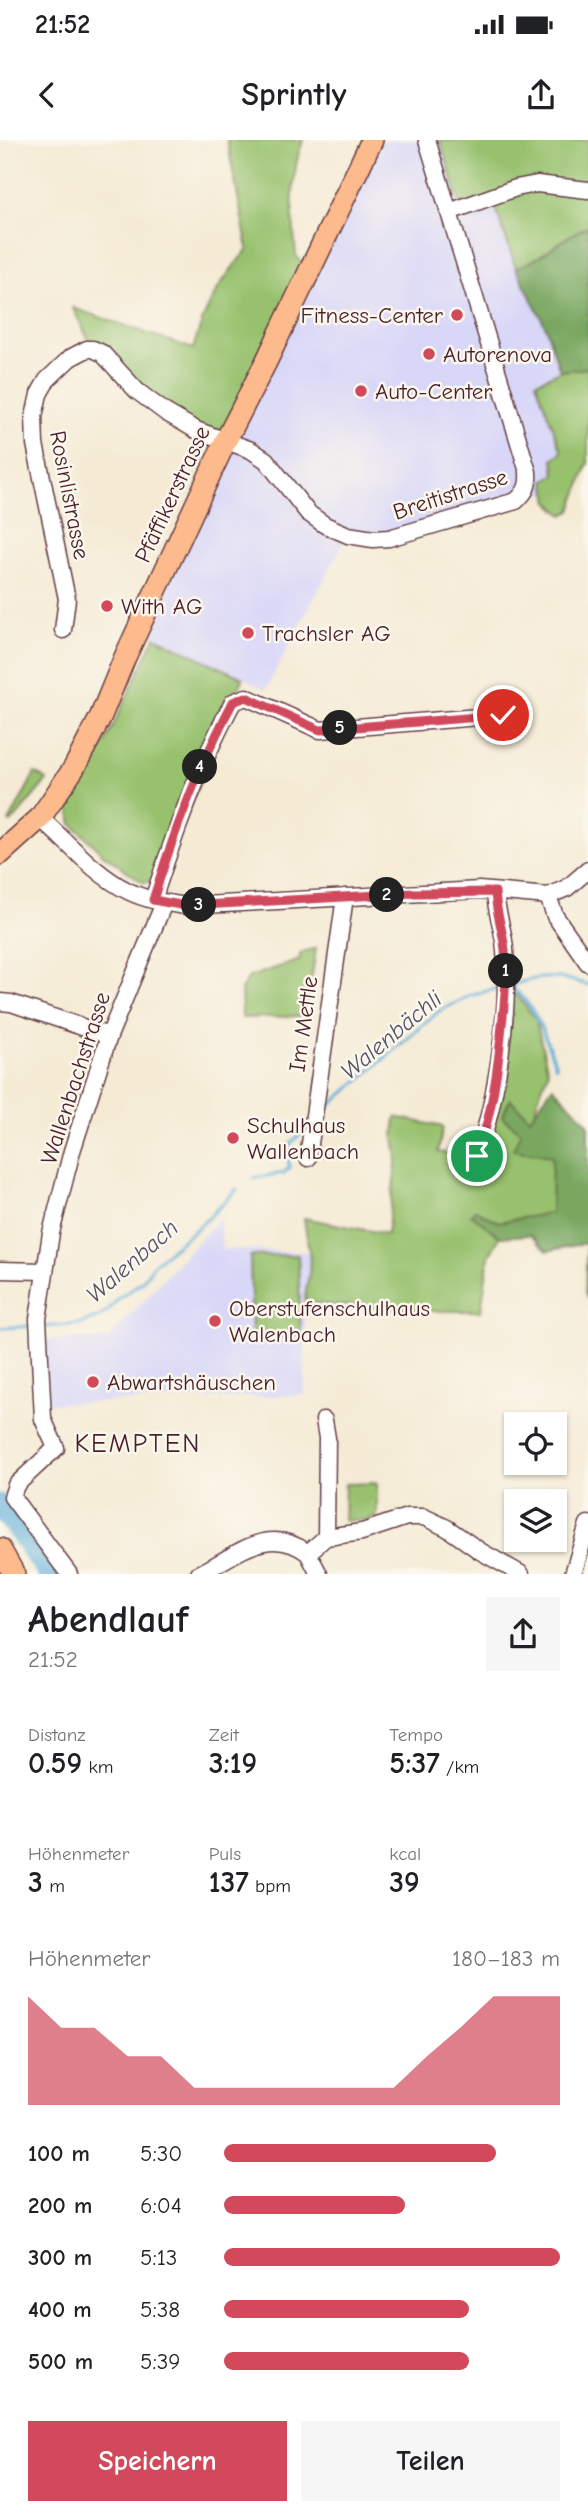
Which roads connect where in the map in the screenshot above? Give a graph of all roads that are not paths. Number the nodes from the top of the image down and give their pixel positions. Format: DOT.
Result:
graph roads {
  1 [pos="372,140"];
  2 [pos="427,140"];
  3 [pos="588,190"];
  4 [pos="449,212"];
  5 [pos="225,442"];
  6 [pos="63,630"];
  7 [pos="503,715"];
  8 [pos="40,818"];
  9 [pos="0,854"];
  10 [pos="588,870"];
  11 [pos="495,892"];
  12 [pos="548,896"];
  13 [pos="345,897"];
  14 [pos="158,901"];
  15 [pos="588,963"];
  16 [pos="0,1002"];
  17 [pos="109,1036"];
  18 [pos="477,1156"];
  19 [pos="307,1158"];
  20 [pos="0,1270"];
  21 [pos="44,1271"];
  22 [pos="324,1420"];
  23 [pos="588,1524"];
  24 [pos="327,1537"];
  25 [pos="0,1549"];
  26 [pos="308,1553"];
  27 [pos="14,1573"];
  28 [pos="69,1573"];
  29 [pos="199,1573"];
  30 [pos="319,1573"];
  31 [pos="521,1573"];
  32 [pos="573,1573"];
  1 -- 5 [label="main road, Pfäffikerstrasse"];
  2 -- 4 [label="street, Breitistrasse"];
  3 -- 4 [label="street"];
  4 -- 5 [label="street, Breitistrasse"];
  5 -- 6 [label="street, Rosinlistrasse"];
  5 -- 8 [label="main road, Pfäffikerstrasse"];
  7 -- 14 [label="street, Wallenbachstrasse"];
  8 -- 9 [label="main road, Pfäffikerstrasse"];
  8 -- 14 [label="street"];
  10 -- 12 [label="street"];
  11 -- 12 [label="street"];
  11 -- 13 [label="street"];
  11 -- 18 [label="street"];
  12 -- 15 [label="street"];
  13 -- 14 [label="street"];
  13 -- 19 [label="street, Im Mettle"];
  14 -- 17 [label="street, Wallenbachstrasse"];
  16 -- 17 [label="street"];
  17 -- 21 [label="street, Wallenbachstrasse"];
  20 -- 21 [label="street"];
  21 -- 28 [label="street, Wallenbachstrasse"];
  22 -- 24 [label="street"];
  23 -- 32 [label="street"];
  24 -- 26 [label="street"];
  24 -- 31 [label="street"];
  25 -- 27 [label="main road"];
  26 -- 29 [label="street"];
  26 -- 30 [label="street"];
}
